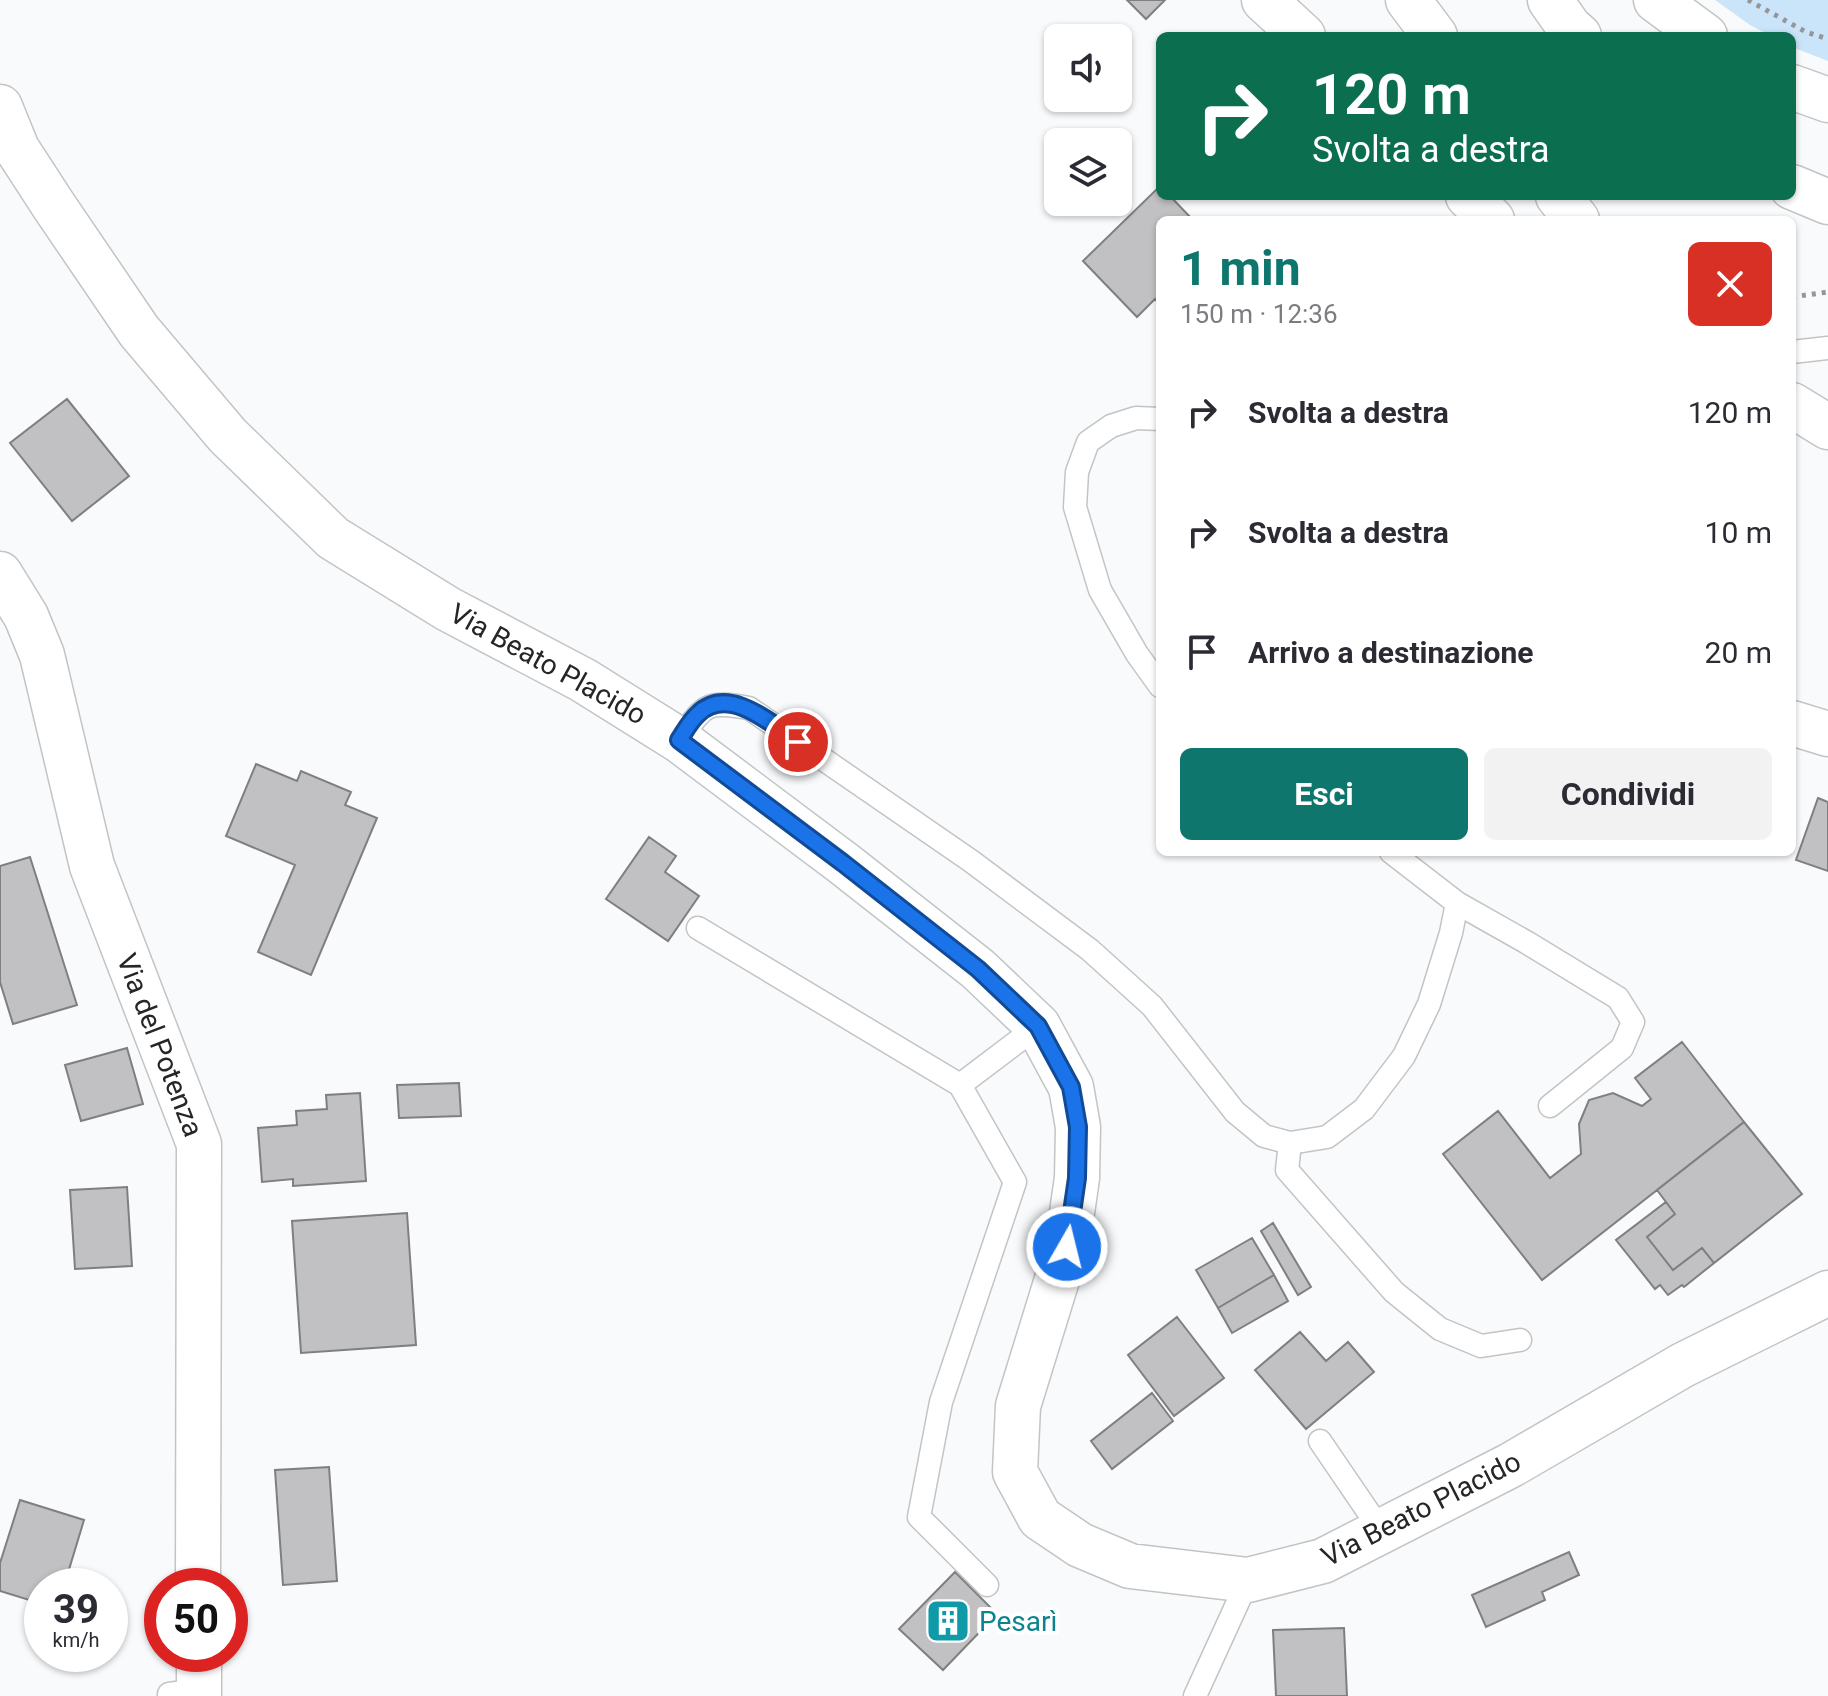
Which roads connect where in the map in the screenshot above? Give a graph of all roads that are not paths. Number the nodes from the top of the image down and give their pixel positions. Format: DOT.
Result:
graph roads {
  1 [pos="1264,0"];
  2 [pos="1408,0"];
  3 [pos="1550,0"];
  4 [pos="1656,0"];
  5 [pos="1299,32"];
  6 [pos="1432,32"];
  7 [pos="1575,32"];
  8 [pos="1700,32"];
  9 [pos="1796,88"];
  10 [pos="1828,100"];
  11 [pos="0,107"];
  12 [pos="1796,189"];
  13 [pos="1472,200"];
  14 [pos="1561,200"];
  15 [pos="1828,202"];
  16 [pos="1488,216"];
  17 [pos="1574,216"];
  18 [pos="1828,348"];
  19 [pos="1796,352"];
  20 [pos="1796,407"];
  21 [pos="1156,419"];
  22 [pos="1828,427"];
  23 [pos="0,574"];
  24 [pos="1156,680"];
  25 [pos="1796,724"];
  26 [pos="1828,734"];
  27 [pos="679,740"];
  28 [pos="1396,856"];
  29 [pos="1457,903"];
  30 [pos="698,928"];
  31 [pos="1038,1026"];
  32 [pos="960,1085"];
  33 [pos="1550,1106"];
  34 [pos="1290,1143"];
  35 [pos="1828,1293"];
  36 [pos="1520,1340"];
  37 [pos="1320,1441"];
  38 [pos="1382,1532"];
  39 [pos="198,1568"];
  40 [pos="1248,1580"];
  41 [pos="987,1585"];
  42 [pos="1195,1696"];
  1 -- 5 [label="main road"];
  2 -- 6 [label="main road"];
  3 -- 7 [label="main road"];
  4 -- 8 [label="main road"];
  9 -- 10 [label="main road"];
  11 -- 27 [label="main road, Via Beato Placido"];
  12 -- 15 [label="main road"];
  13 -- 16 [label="main road"];
  14 -- 17 [label="main road"];
  18 -- 19 [label="lane"];
  20 -- 22 [label="main road"];
  21 -- 24 [label="lane"];
  23 -- 39 [label="main road, Via del Potenza"];
  25 -- 26 [label="main road"];
  27 -- 31 [label="main road, Via Beato Placido"];
  27 -- 34 [label="lane"];
  28 -- 29 [label="lane"];
  29 -- 33 [label="lane"];
  29 -- 34 [label="lane"];
  30 -- 32 [label="lane"];
  31 -- 32 [label="lane"];
  31 -- 40 [label="main road, Via Beato Placido"];
  32 -- 41 [label="lane"];
  34 -- 36 [label="lane"];
  35 -- 38 [label="main road, Via Beato Placido"];
  37 -- 38 [label="lane"];
  38 -- 40 [label="main road, Via Beato Placido"];
  40 -- 42 [label="lane"];
}
